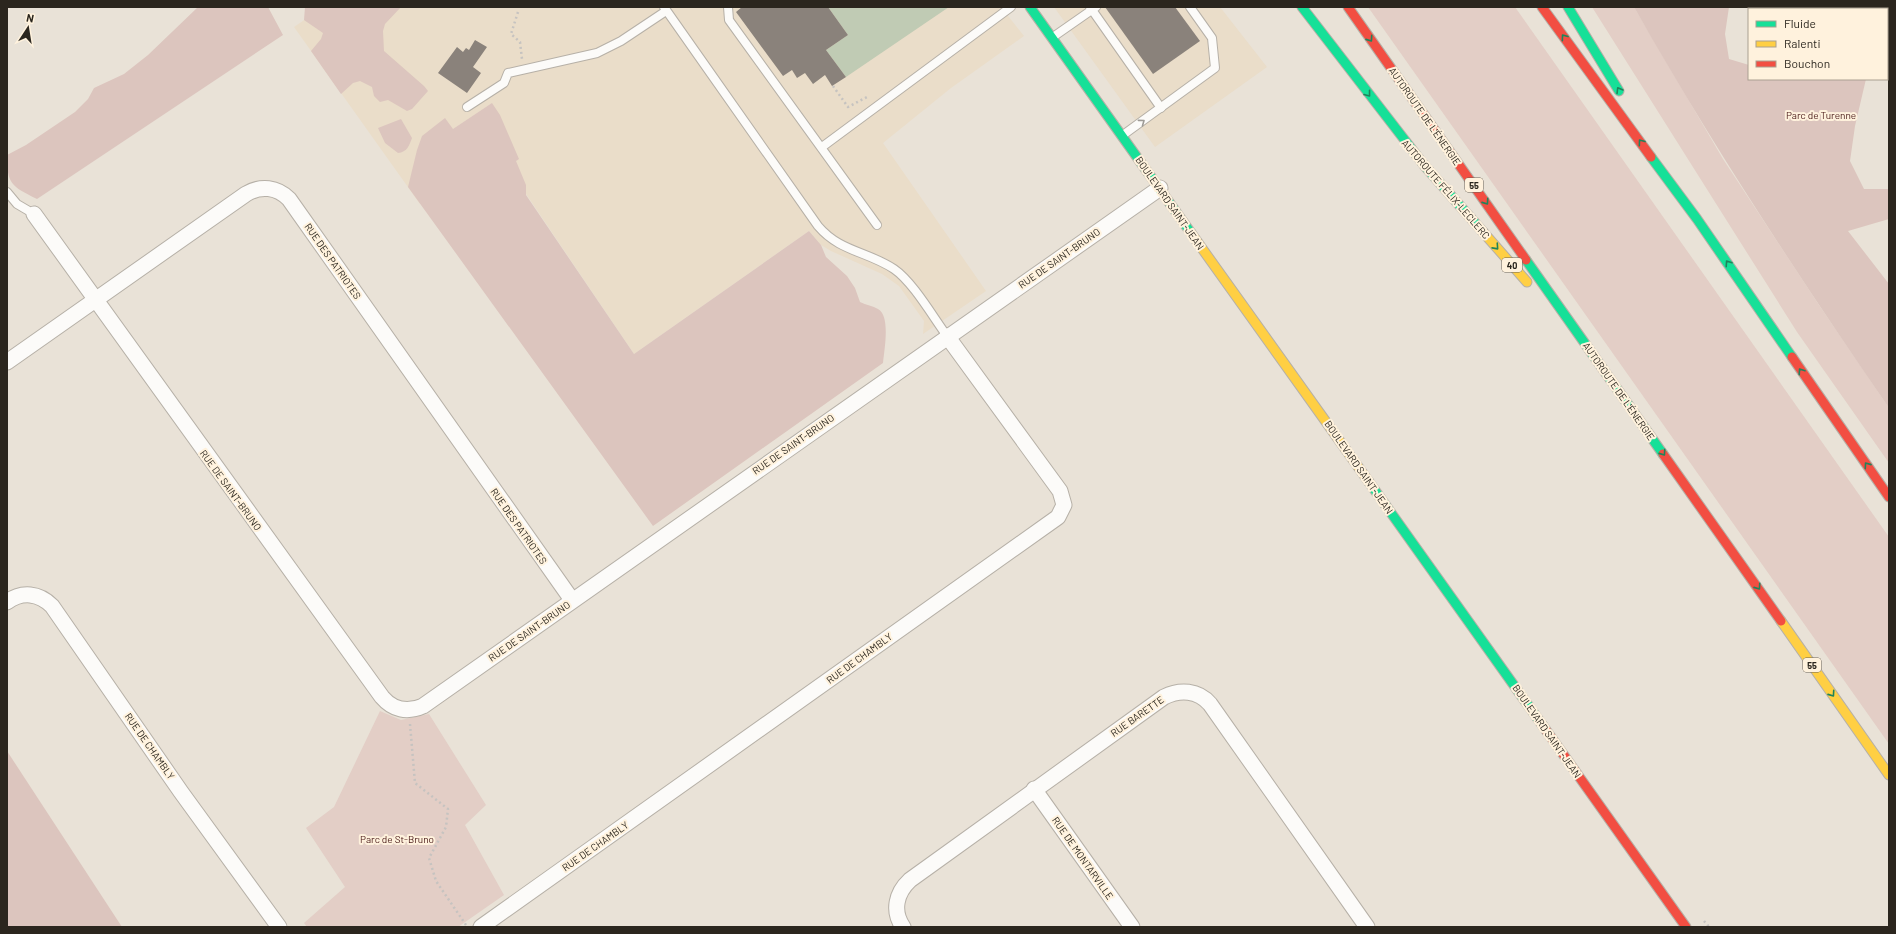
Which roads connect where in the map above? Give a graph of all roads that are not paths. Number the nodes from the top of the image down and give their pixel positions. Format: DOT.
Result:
graph roads {
  1 [pos="728,7"];
  2 [pos="1011,7"];
  3 [pos="1030,7"];
  4 [pos="1190,7"];
  5 [pos="1302,7"];
  6 [pos="1348,7"];
  7 [pos="1542,7"];
  8 [pos="1568,7"];
  9 [pos="1092,8"];
  10 [pos="665,9"];
  11 [pos="1052,37"];
  12 [pos="1624,100"];
  13 [pos="467,107"];
  14 [pos="1161,108"];
  15 [pos="1645,133"];
  16 [pos="1122,136"];
  17 [pos="822,147"];
  18 [pos="1160,188"];
  19 [pos="7,192"];
  20 [pos="34,214"];
  21 [pos="1697,219"];
  22 [pos="877,225"];
  23 [pos="1532,288"];
  24 [pos="94,300"];
  25 [pos="1543,300"];
  26 [pos="947,336"];
  27 [pos="7,362"];
  28 [pos="1600,364"];
  29 [pos="1889,497"];
  30 [pos="572,600"];
  31 [pos="7,602"];
  32 [pos="1889,775"];
  33 [pos="1034,789"];
  34 [pos="279,927"];
  35 [pos="481,927"];
  36 [pos="903,927"];
  37 [pos="1132,927"];
  38 [pos="1367,927"];
  39 [pos="1686,927"];
  1 -- 17 [label="lane"];
  2 -- 17 [label="lane"];
  3 -- 11 [label="main road, BOULEVARD SAINT-JEAN"];
  4 -- 14 [label="lane"];
  5 -- 23 [label="main road, AUTOROUTE FÉLIX-LECLERC / 40, one-way"];
  6 -- 28 [label="main road, AUTOROUTE DE L'ÉNERGIE / 55, one-way"];
  21 -- 7 [label="main road, one-way"];
  12 -- 8 [label="main road, one-way"];
  9 -- 11 [label="lane"];
  9 -- 14 [label="lane"];
  10 -- 13 [label="lane"];
  10 -- 26 [label="lane"];
  11 -- 16 [label="main road, BOULEVARD SAINT-JEAN"];
  16 -- 14 [label="lane, one-way"];
  15 -- 21 [label="main road"];
  16 -- 18 [label="main road, BOULEVARD SAINT-JEAN"];
  17 -- 22 [label="lane"];
  18 -- 26 [label="street, RUE DE SAINT-BRUNO"];
  18 -- 39 [label="main road, BOULEVARD SAINT-JEAN"];
  19 -- 20 [label="lane"];
  20 -- 24 [label="street, RUE DE SAINT-BRUNO"];
  29 -- 21 [label="main road, one-way"];
  24 -- 27 [label="street, RUE DES PATRIOTES"];
  24 -- 30 [label="street, RUE DE SAINT-BRUNO"];
  24 -- 30 [label="street, RUE DES PATRIOTES"];
  25 -- 28 [label="main road"];
  26 -- 30 [label="street, RUE DE SAINT-BRUNO"];
  26 -- 35 [label="street, RUE DE CHAMBLY"];
  28 -- 32 [label="main road, AUTOROUTE DE L'ÉNERGIE / 55, one-way"];
  31 -- 34 [label="street, RUE DE CHAMBLY"];
  33 -- 36 [label="street, RUE BARETTE"];
  33 -- 37 [label="street, RUE DE MONTARVILLE"];
  33 -- 38 [label="street, RUE BARETTE"];
}
